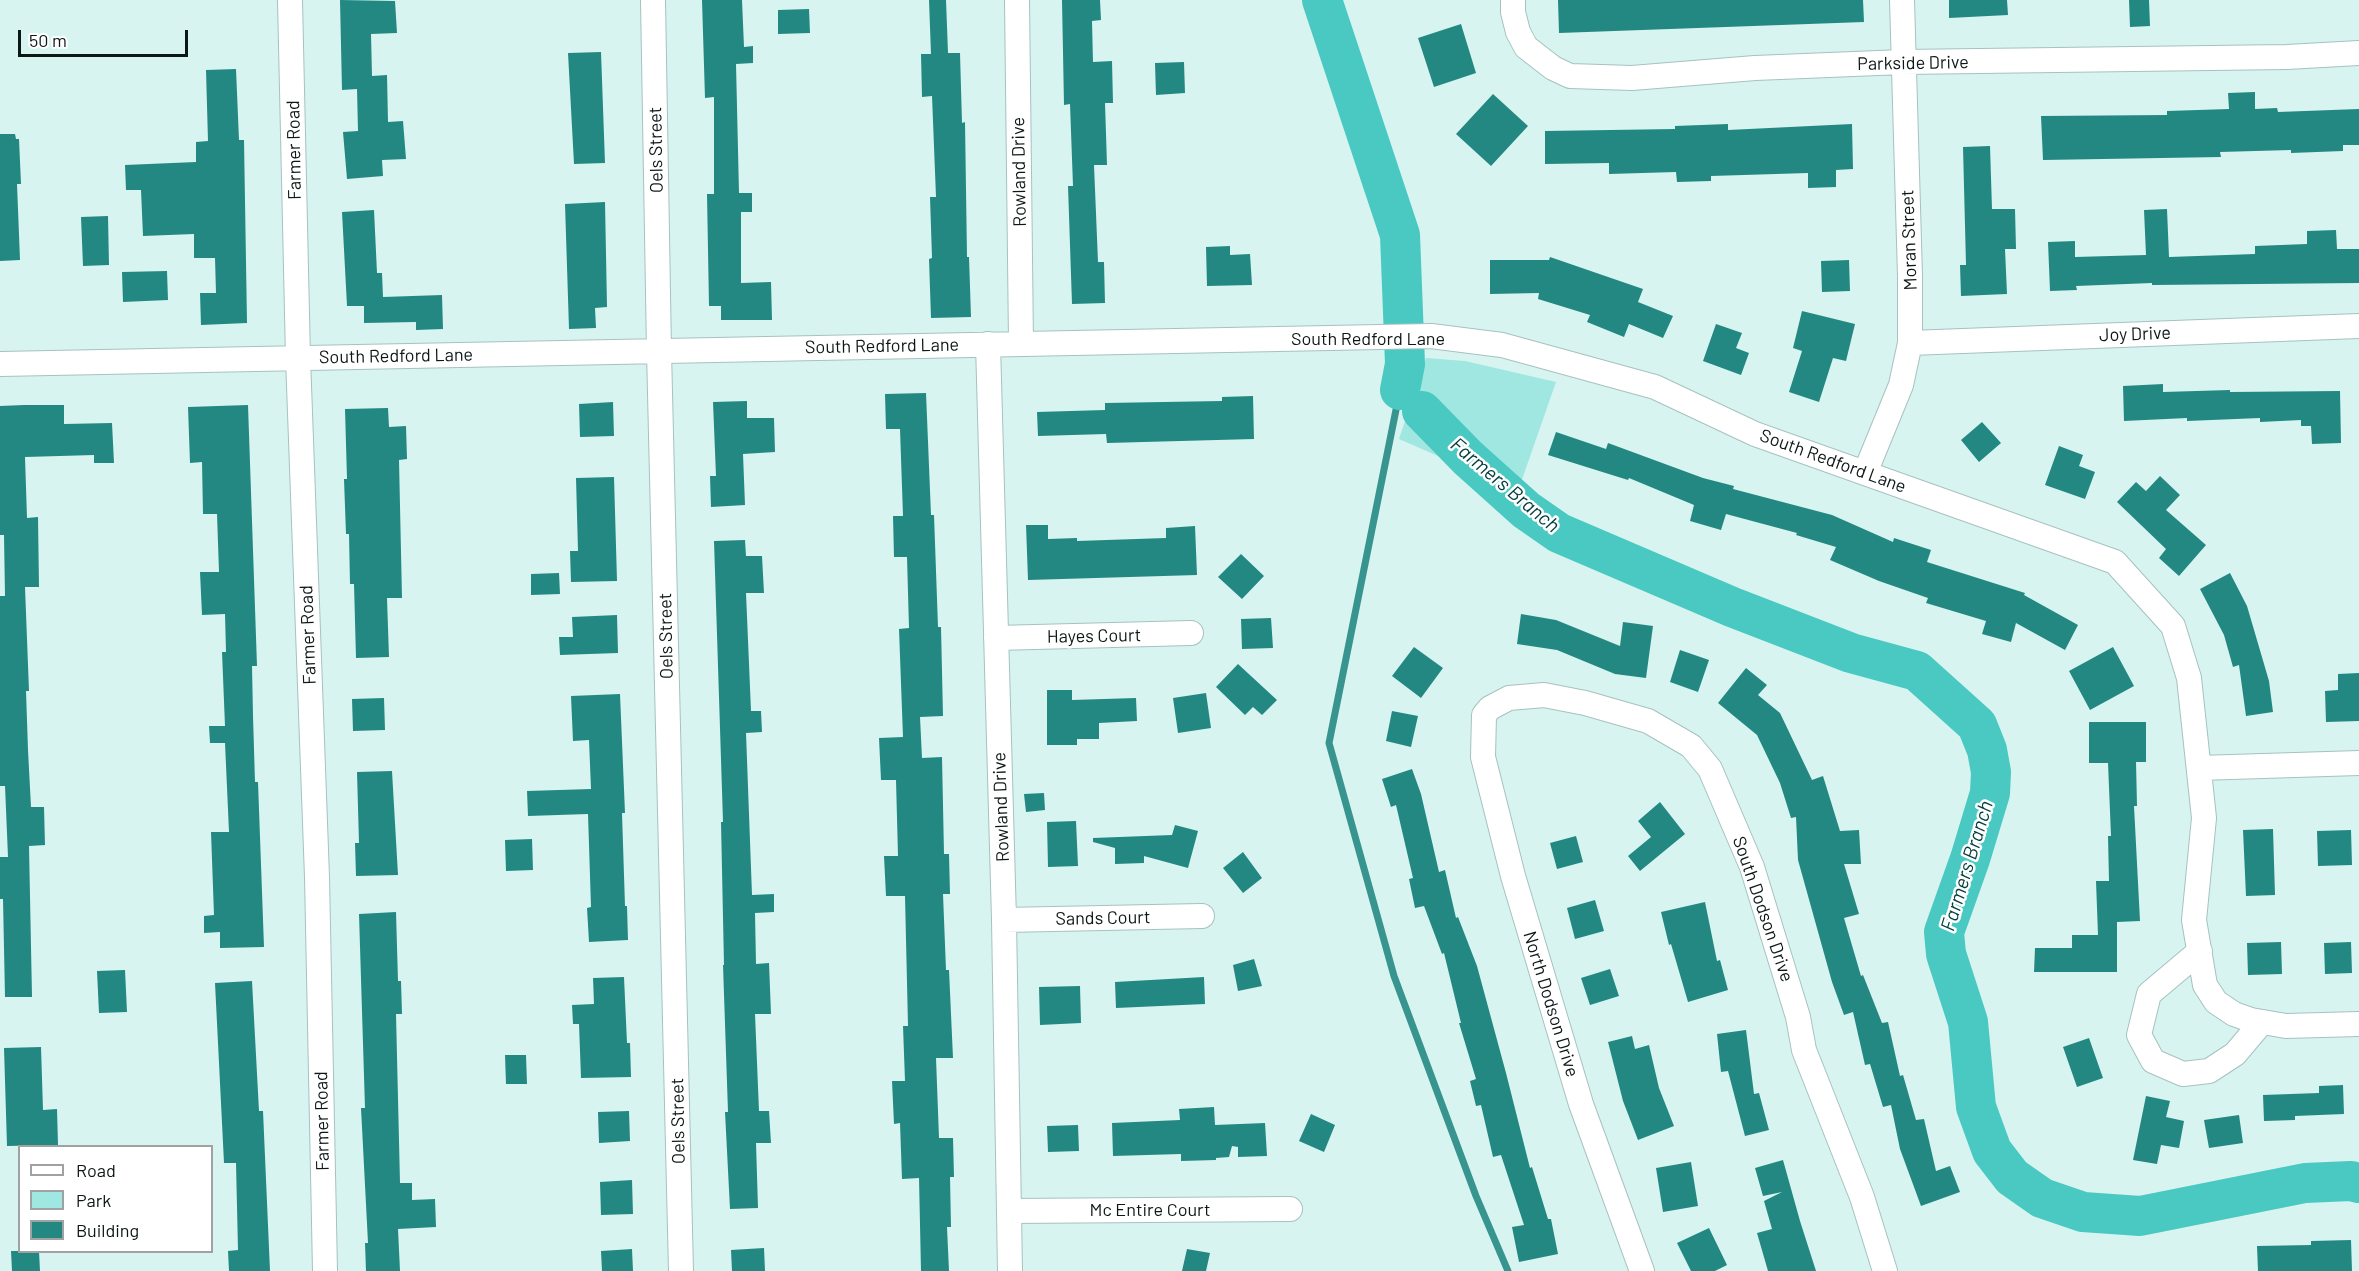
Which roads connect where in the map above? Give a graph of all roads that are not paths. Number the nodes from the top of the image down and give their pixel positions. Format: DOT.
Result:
graph roads {
  1 [pos="290,0"];
  2 [pos="653,0"];
  3 [pos="1017,0"];
  4 [pos="1513,0"];
  5 [pos="1902,0"];
  6 [pos="2359,52"];
  7 [pos="1903,62"];
  8 [pos="2359,326"];
  9 [pos="1021,343"];
  10 [pos="1910,343"];
  11 [pos="988,344"];
  12 [pos="659,351"];
  13 [pos="298,358"];
  14 [pos="0,364"];
  15 [pos="1865,473"];
  16 [pos="1191,633"];
  17 [pos="996,638"];
  18 [pos="1482,731"];
  19 [pos="2359,763"];
  20 [pos="2199,768"];
  21 [pos="1202,916"];
  22 [pos="1004,920"];
  23 [pos="2200,951"];
  24 [pos="2262,1022"];
  25 [pos="2359,1024"];
  26 [pos="1290,1209"];
  27 [pos="1009,1212"];
  28 [pos="325,1271"];
  29 [pos="681,1271"];
  30 [pos="1010,1271"];
  31 [pos="1642,1271"];
  32 [pos="1885,1271"];
  1 -- 13 [label="street, Farmer Road"];
  2 -- 12 [label="street, Oels Street"];
  3 -- 9 [label="street, Rowland Drive"];
  4 -- 7 [label="street, Parkside Drive"];
  5 -- 7 [label="street, Moran Street"];
  6 -- 7 [label="street, Parkside Drive"];
  7 -- 10 [label="street, Moran Street"];
  8 -- 10 [label="street, Joy Drive"];
  9 -- 11 [label="street, South Redford Lane"];
  9 -- 15 [label="street, South Redford Lane"];
  10 -- 15 [label="street, Moran Street"];
  11 -- 12 [label="street, South Redford Lane"];
  11 -- 17 [label="street, Rowland Drive"];
  12 -- 13 [label="street, South Redford Lane"];
  12 -- 29 [label="street, Oels Street"];
  13 -- 14 [label="street, South Redford Lane"];
  13 -- 28 [label="street, Farmer Road"];
  15 -- 20 [label="street, South Redford Lane"];
  16 -- 17 [label="street, Hayes Court"];
  17 -- 22 [label="street, Rowland Drive"];
  18 -- 31 [label="street, North Dodson Drive"];
  18 -- 32 [label="street, South Dodson Drive"];
  19 -- 20 [label="street"];
  20 -- 23 [label="street, South Redford Lane"];
  21 -- 22 [label="street, Sands Court"];
  22 -- 27 [label="street, Rowland Drive"];
  23 -- 24 [label="street, South Redford Lane"];
  23 -- 24 [label="street"];
  24 -- 25 [label="street, South Redford Lane"];
  26 -- 27 [label="street, Mc Entire Court"];
  27 -- 30 [label="street, Rowland Drive"];
}
